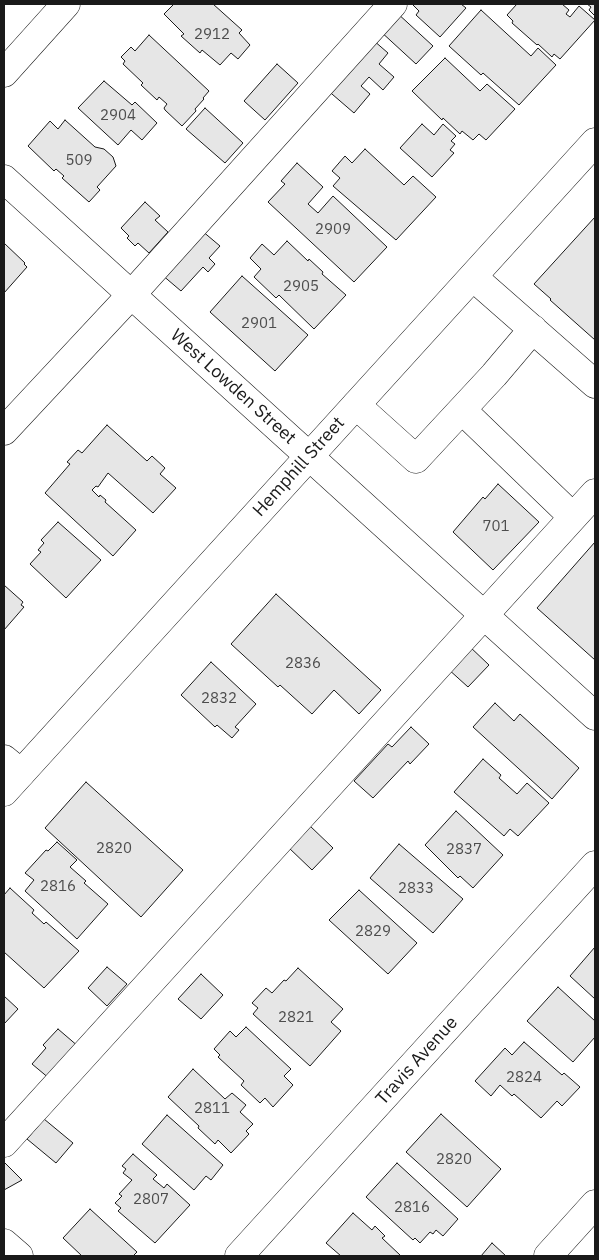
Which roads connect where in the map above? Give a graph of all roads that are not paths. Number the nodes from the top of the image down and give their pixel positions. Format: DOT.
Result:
graph roads {
  1 [pos="66,4"];
  2 [pos="393,4"];
  3 [pos="4,73"];
  4 [pos="595,142"];
  5 [pos="4,179"];
  6 [pos="473,277"];
  7 [pos="131,295"];
  8 [pos="533,329"];
  9 [pos="595,384"];
  10 [pos="356,405"];
  11 [pos="462,410"];
  12 [pos="4,431"];
  13 [pos="309,456"];
  14 [pos="595,493"];
  15 [pos="574,517"];
  16 [pos="484,615"];
  17 [pos="595,716"];
  18 [pos="9,774"];
  19 [pos="595,865"];
  20 [pos="4,1143"];
  21 [pos="595,1204"];
  22 [pos="4,1243"];
  23 [pos="19,1256"];
  24 [pos="239,1256"];
  25 [pos="548,1256"];
  1 -- 3 [label="street"];
  2 -- 7 [label="street"];
  4 -- 6 [label="street, Hemphill Street"];
  5 -- 7 [label="street, West Lowden Street"];
  6 -- 8 [label="street"];
  6 -- 10 [label="street, Hemphill Street"];
  7 -- 12 [label="street"];
  7 -- 13 [label="street, West Lowden Street"];
  8 -- 9 [label="street"];
  8 -- 11 [label="street"];
  10 -- 11 [label="street"];
  10 -- 13 [label="street, Hemphill Street"];
  11 -- 15 [label="street"];
  13 -- 16 [label="street, West Lowden Street"];
  13 -- 18 [label="street, Hemphill Street"];
  14 -- 15 [label="street"];
  15 -- 16 [label="street"];
  16 -- 17 [label="street, West Lowden Street"];
  16 -- 20 [label="street"];
  19 -- 24 [label="street, Travis Avenue"];
  21 -- 25 [label="street"];
  22 -- 23 [label="street"];
}
